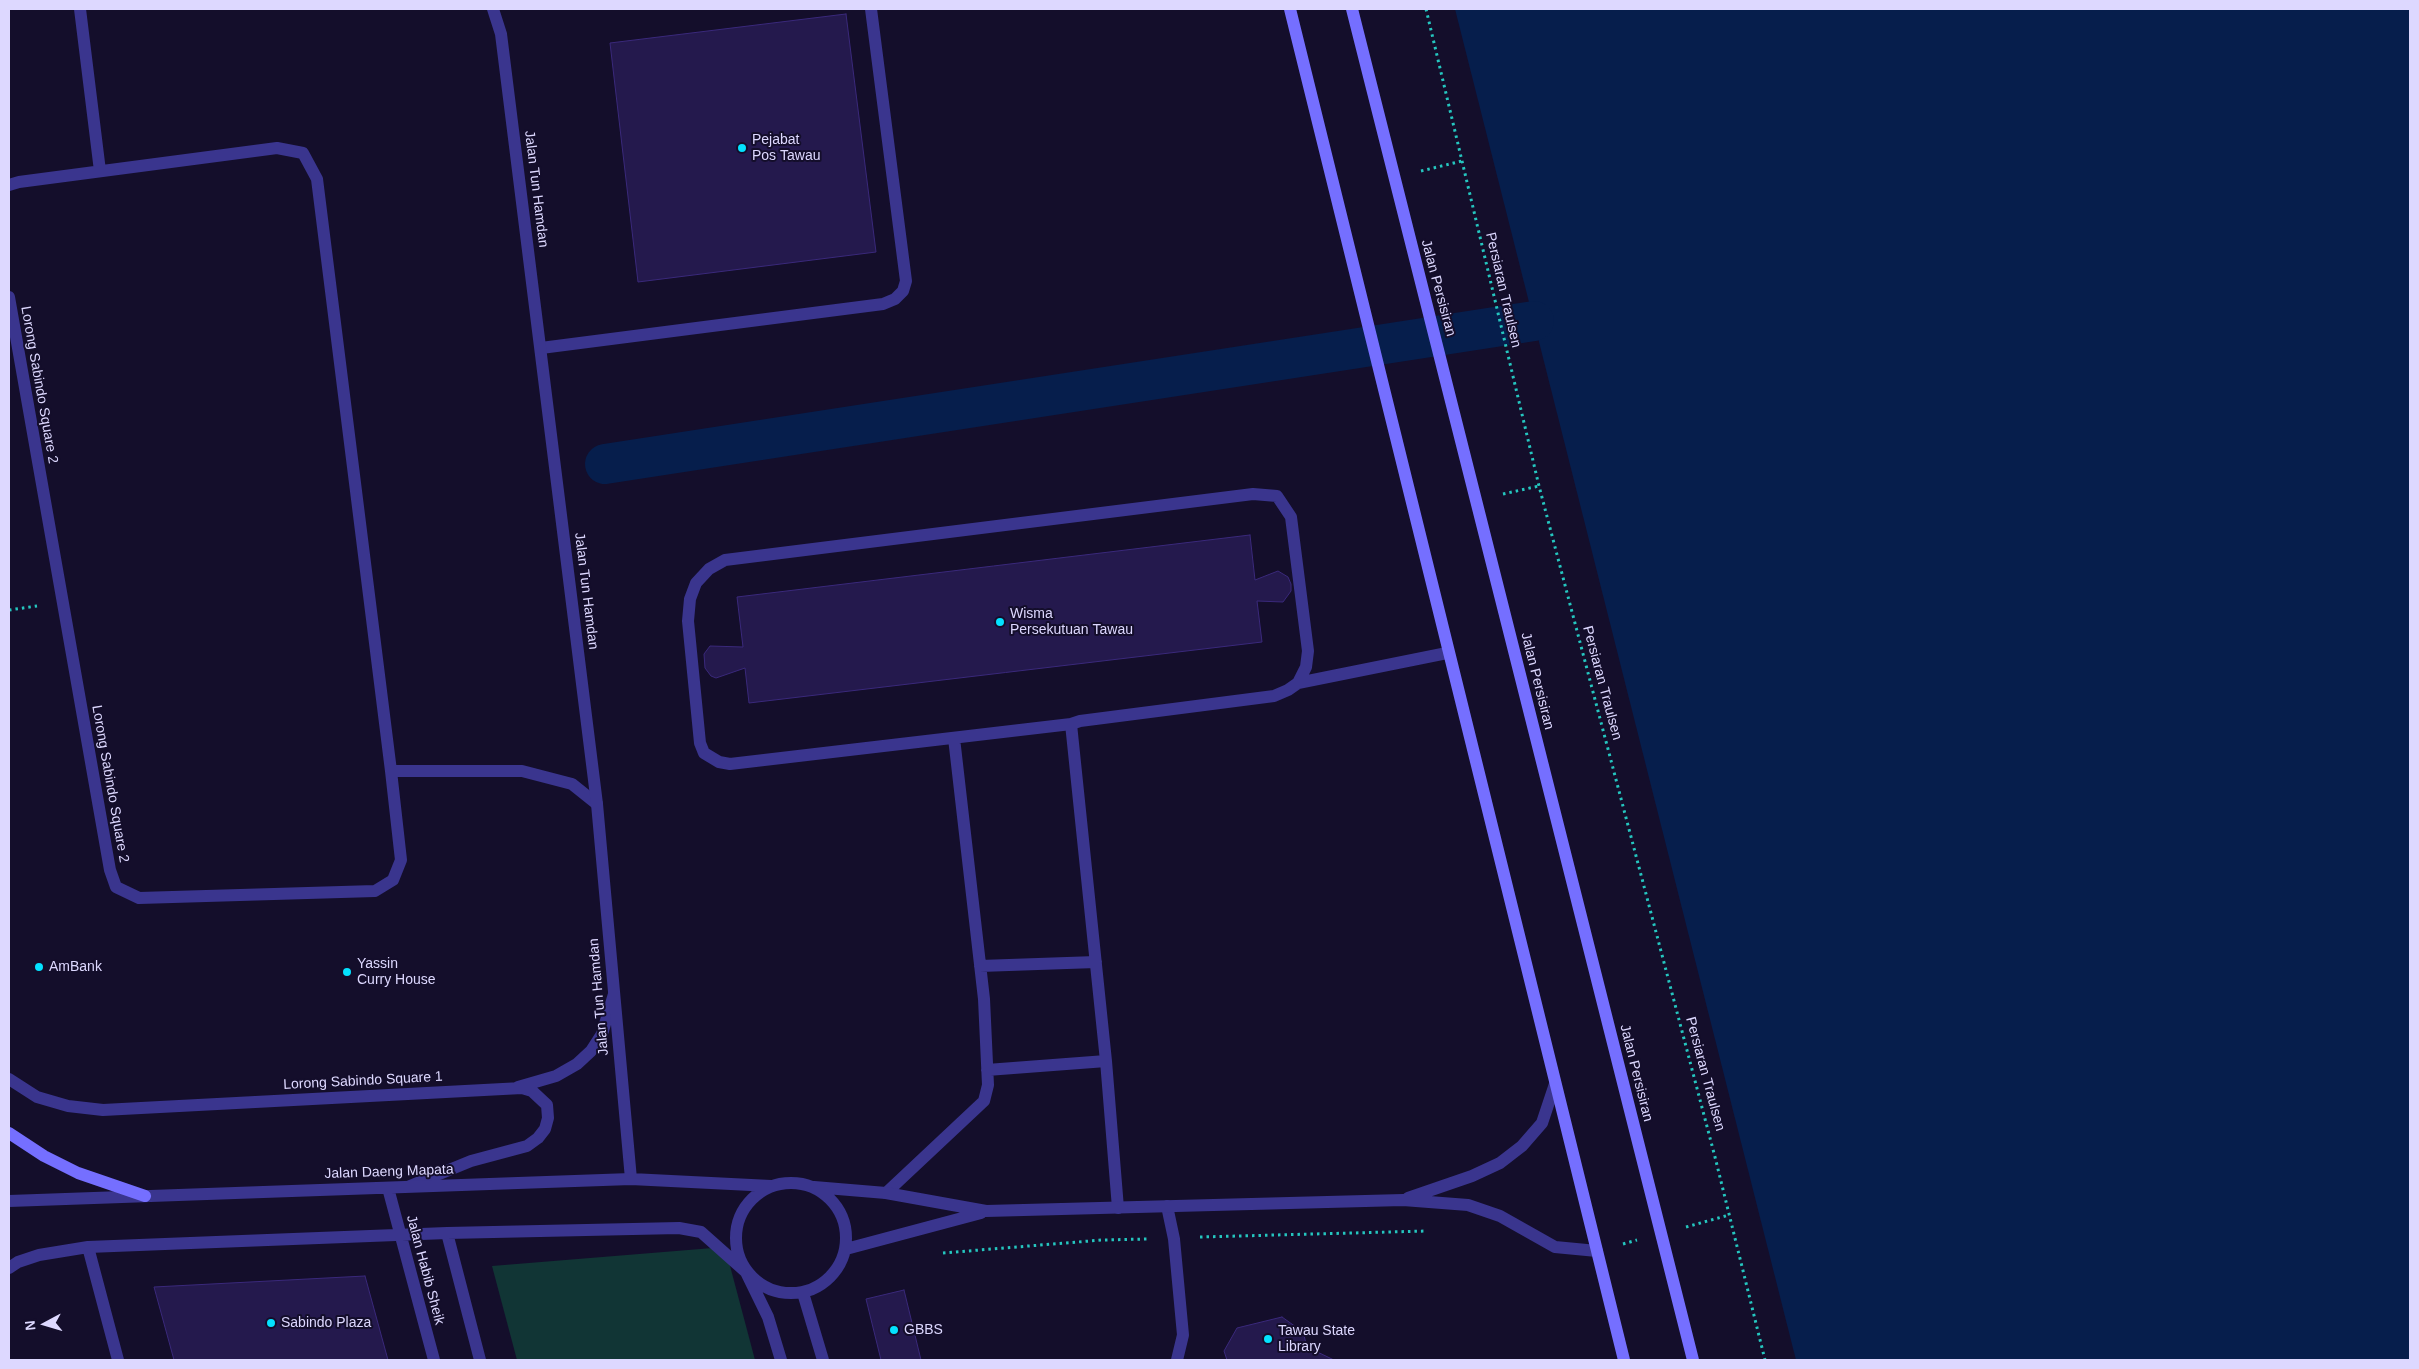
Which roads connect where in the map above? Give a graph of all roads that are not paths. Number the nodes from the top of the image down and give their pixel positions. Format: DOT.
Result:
graph roads {
  1 [pos="80,9"];
  2 [pos="493,9"];
  3 [pos="871,9"];
  4 [pos="1290,9"];
  5 [pos="1352,9"];
  6 [pos="100,172"];
  7 [pos="9,186"];
  8 [pos="9,297"];
  9 [pos="541,348"];
  10 [pos="1447,652"];
  11 [pos="1298,683"];
  12 [pos="1071,724"];
  13 [pos="954,738"];
  14 [pos="391,771"];
  15 [pos="598,804"];
  16 [pos="1096,962"];
  17 [pos="980,966"];
  18 [pos="614,994"];
  19 [pos="1106,1061"];
  20 [pos="987,1070"];
  21 [pos="9,1079"];
  22 [pos="1555,1084"];
  23 [pos="511,1089"];
  24 [pos="9,1133"];
  25 [pos="631,1180"];
  26 [pos="410,1186"];
  27 [pos="771,1186"];
  28 [pos="814,1187"];
  29 [pos="388,1188"];
  30 [pos="886,1193"];
  31 [pos="145,1196"];
  32 [pos="1403,1200"];
  33 [pos="9,1201"];
  34 [pos="1167,1206"];
  35 [pos="1118,1208"];
  36 [pos="986,1211"];
  37 [pos="447,1233"];
  38 [pos="400,1235"];
  39 [pos="88,1247"];
  40 [pos="846,1249"];
  41 [pos="1597,1251"];
  42 [pos="9,1268"];
  43 [pos="746,1272"];
  44 [pos="803,1293"];
  45 [pos="118,1360"];
  46 [pos="434,1360"];
  47 [pos="480,1360"];
  48 [pos="781,1360"];
  49 [pos="823,1360"];
  50 [pos="1177,1360"];
  51 [pos="1624,1360"];
  52 [pos="1693,1360"];
  1 -- 6 [label="street"];
  2 -- 9 [label="street, Jalan Tun Hamdan"];
  3 -- 9 [label="street"];
  4 -- 10 [label="street"];
  5 -- 52 [label="street, Jalan Persisiran"];
  6 -- 7 [label="street, Lorong Sabindo Square 2"];
  6 -- 14 [label="street, Lorong Sabindo Square 2"];
  8 -- 14 [label="street, Lorong Sabindo Square 2"];
  9 -- 15 [label="street, Jalan Tun Hamdan"];
  10 -- 11 [label="street"];
  10 -- 22 [label="street"];
  11 -- 12 [label="street"];
  11 -- 13 [label="street"];
  12 -- 13 [label="street"];
  12 -- 16 [label="street"];
  13 -- 17 [label="street"];
  14 -- 15 [label="street"];
  15 -- 18 [label="street, Jalan Tun Hamdan"];
  16 -- 17 [label="street"];
  16 -- 19 [label="street"];
  17 -- 20 [label="street"];
  18 -- 23 [label="street"];
  18 -- 25 [label="street, Jalan Tun Hamdan"];
  19 -- 20 [label="street"];
  19 -- 35 [label="street"];
  20 -- 30 [label="street"];
  21 -- 23 [label="street, Lorong Sabindo Square 1"];
  22 -- 32 [label="street"];
  22 -- 41 [label="street"];
  23 -- 26 [label="street, Lorong Sabindo Square 1"];
  24 -- 31 [label="street"];
  25 -- 26 [label="street, Jalan Daeng Mapata"];
  25 -- 27 [label="street, Jalan Daeng Mapata"];
  26 -- 29 [label="street, Jalan Daeng Mapata"];
  27 -- 28 [label="street"];
  27 -- 43 [label="street"];
  28 -- 30 [label="street"];
  28 -- 40 [label="street"];
  29 -- 31 [label="street, Jalan Daeng Mapata"];
  29 -- 38 [label="street, Jalan Habib Sheik"];
  30 -- 36 [label="street"];
  31 -- 33 [label="street, Jalan Daeng Mapata"];
  32 -- 34 [label="street"];
  32 -- 41 [label="street"];
  34 -- 35 [label="street"];
  34 -- 50 [label="street"];
  35 -- 36 [label="street"];
  36 -- 40 [label="street"];
  37 -- 38 [label="street"];
  37 -- 43 [label="street"];
  37 -- 47 [label="street"];
  38 -- 39 [label="street"];
  38 -- 46 [label="street, Jalan Habib Sheik"];
  39 -- 42 [label="street"];
  39 -- 45 [label="street"];
  40 -- 44 [label="street"];
  41 -- 51 [label="street"];
  43 -- 44 [label="street"];
  43 -- 48 [label="street"];
  44 -- 49 [label="street"];
}
